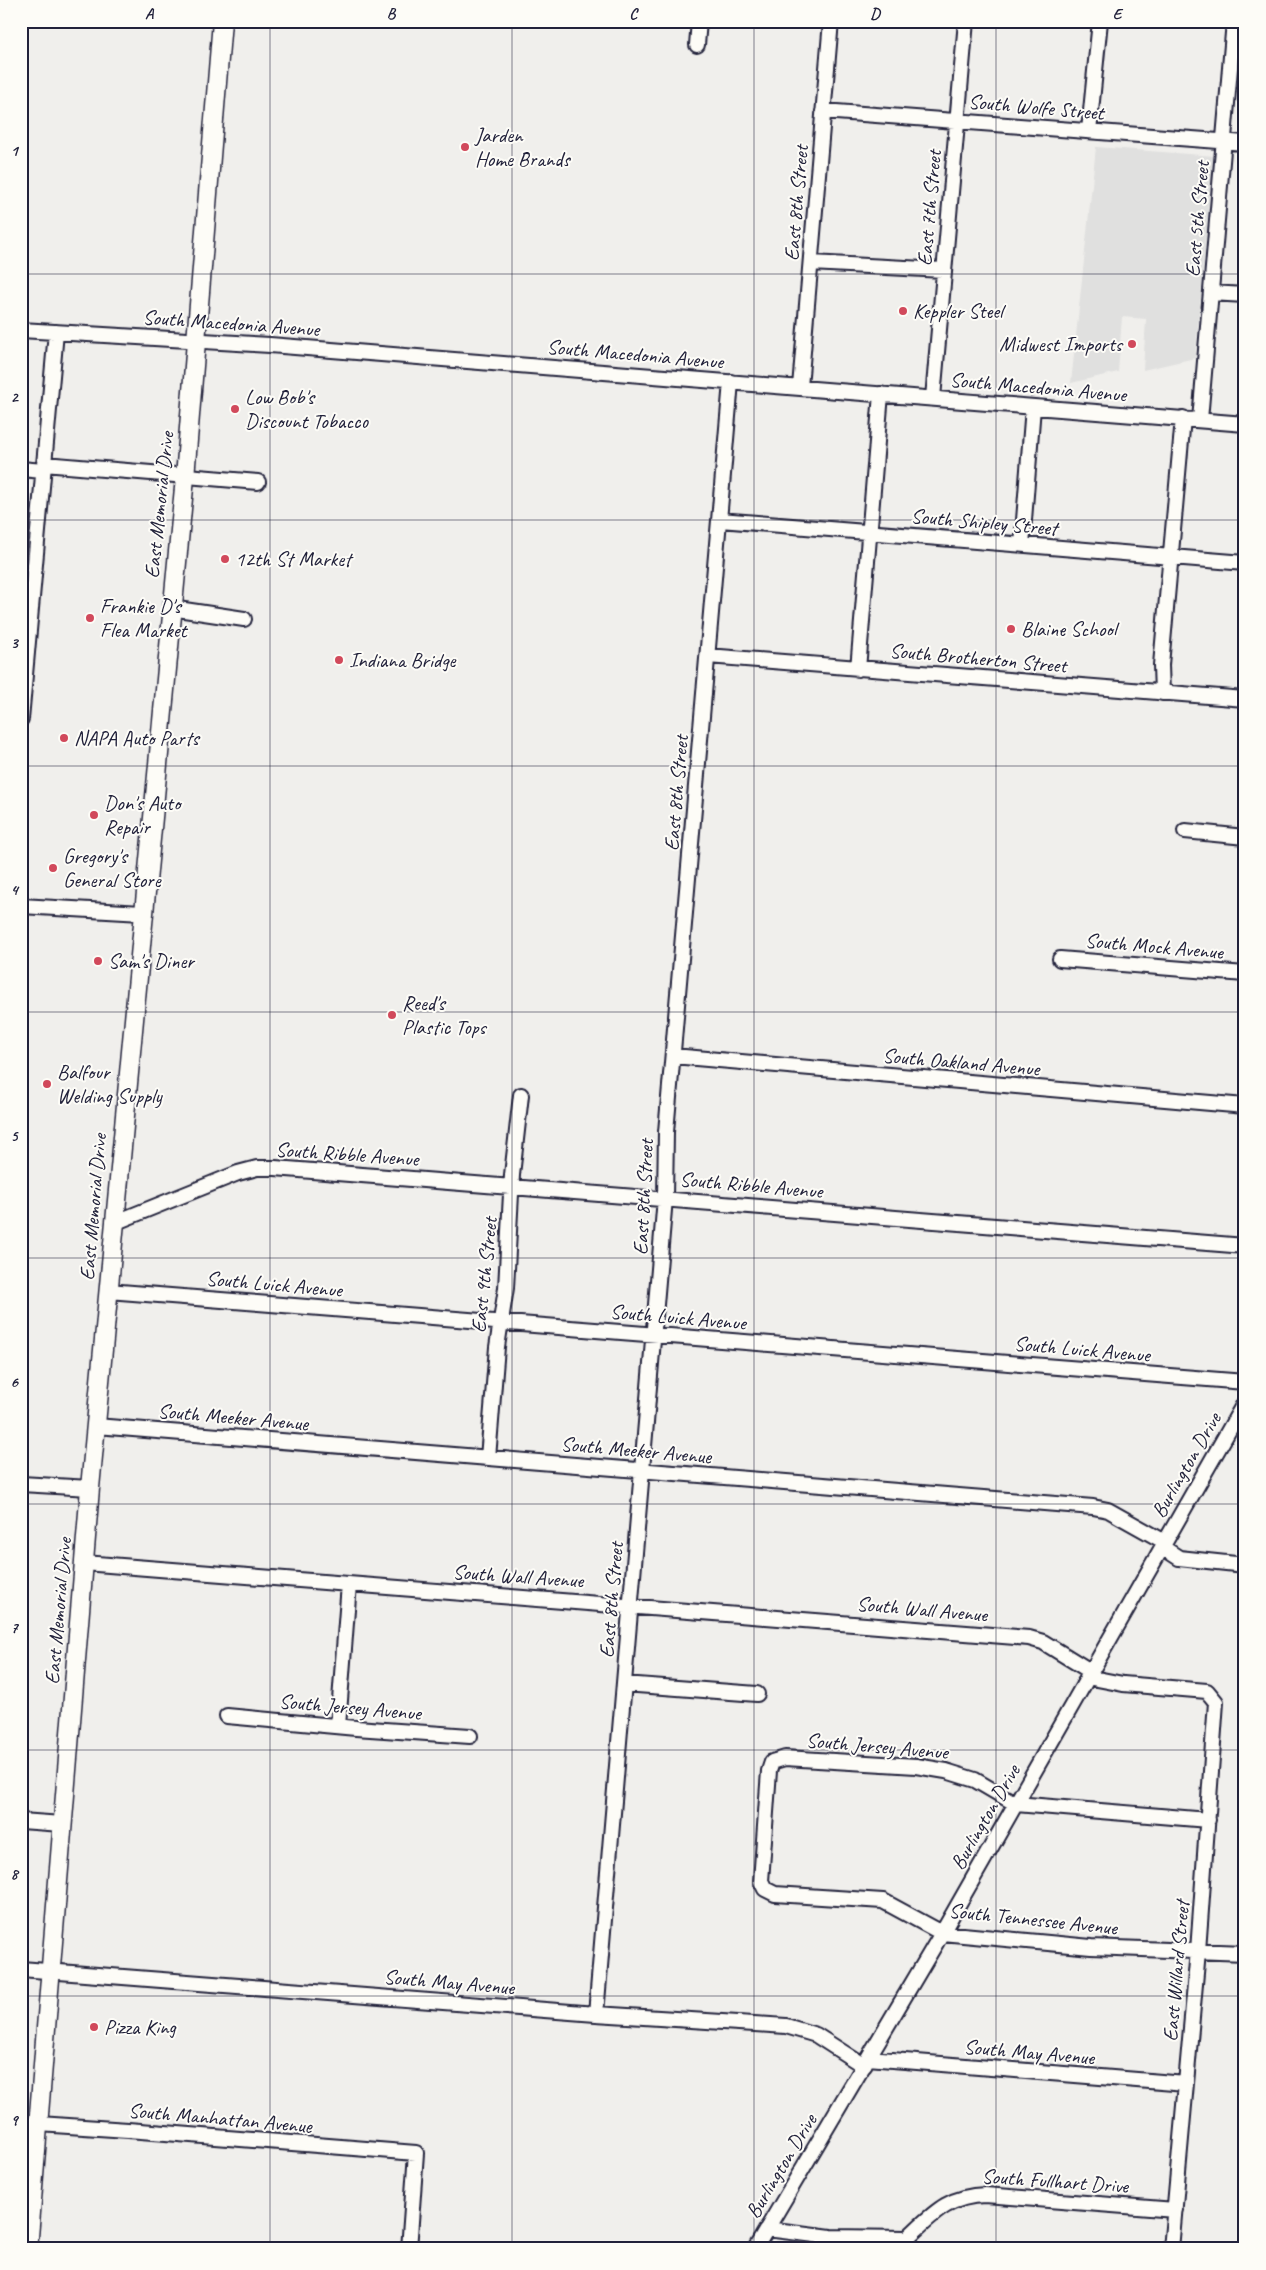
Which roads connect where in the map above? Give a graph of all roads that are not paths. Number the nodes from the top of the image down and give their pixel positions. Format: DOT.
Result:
graph roads {
  1 [pos="222,21"];
  2 [pos="699,21"];
  3 [pos="831,21"];
  4 [pos="966,21"];
  5 [pos="1100,21"];
  6 [pos="1234,21"];
  7 [pos="697,46"];
  8 [pos="823,111"];
  9 [pos="958,121"];
  10 [pos="1089,131"];
  11 [pos="1224,141"];
  12 [pos="1245,143"];
  13 [pos="811,263"];
  14 [pos="943,270"];
  15 [pos="1211,293"];
  16 [pos="1245,295"];
  17 [pos="21,330"];
  18 [pos="56,332"];
  19 [pos="197,340"];
  20 [pos="731,382"];
  21 [pos="800,387"];
  22 [pos="881,394"];
  23 [pos="933,398"];
  24 [pos="1033,407"];
  25 [pos="1183,418"];
  26 [pos="1200,420"];
  27 [pos="1245,424"];
  28 [pos="44,468"];
  29 [pos="21,469"];
  30 [pos="185,476"];
  31 [pos="258,482"];
  32 [pos="720,520"];
  33 [pos="869,533"];
  34 [pos="1022,545"];
  35 [pos="1170,557"];
  36 [pos="1245,563"];
  37 [pos="27,601"];
  38 [pos="171,608"];
  39 [pos="244,619"];
  40 [pos="708,656"];
  41 [pos="858,669"];
  42 [pos="1162,692"];
  43 [pos="1245,699"];
  44 [pos="21,719"];
  45 [pos="1185,831"];
  46 [pos="1245,837"];
  47 [pos="21,906"];
  48 [pos="142,913"];
  49 [pos="1060,958"];
  50 [pos="1245,974"];
  51 [pos="673,1056"];
  52 [pos="521,1095"];
  53 [pos="1245,1106"];
  54 [pos="512,1186"];
  55 [pos="665,1198"];
  56 [pos="114,1224"];
  57 [pos="1245,1246"];
  58 [pos="108,1291"];
  59 [pos="502,1322"];
  60 [pos="654,1335"];
  61 [pos="1245,1382"];
  62 [pos="1245,1402"];
  63 [pos="96,1426"];
  64 [pos="488,1458"];
  65 [pos="642,1469"];
  66 [pos="21,1484"];
  67 [pos="90,1488"];
  68 [pos="1163,1545"];
  69 [pos="84,1562"];
  70 [pos="1245,1565"];
  71 [pos="349,1584"];
  72 [pos="631,1604"];
  73 [pos="1088,1674"];
  74 [pos="624,1684"];
  75 [pos="756,1694"];
  76 [pos="1214,1697"];
  77 [pos="227,1716"];
  78 [pos="338,1726"];
  79 [pos="470,1736"];
  80 [pos="1016,1804"];
  81 [pos="1208,1820"];
  82 [pos="21,1821"];
  83 [pos="62,1824"];
  84 [pos="765,1889"];
  85 [pos="942,1932"];
  86 [pos="1198,1951"];
  87 [pos="1245,1953"];
  88 [pos="21,1969"];
  89 [pos="52,1971"];
  90 [pos="596,2014"];
  91 [pos="866,2062"];
  92 [pos="1186,2084"];
  93 [pos="30,2125"];
  94 [pos="1175,2210"];
  95 [pos="767,2229"];
  96 [pos="910,2243"];
  97 [pos="28,2249"];
  98 [pos="409,2249"];
  99 [pos="755,2249"];
  100 [pos="1171,2249"];
  1 -- 19 [label="main road, East Memorial Drive"];
  2 -- 7 [label="street"];
  3 -- 8 [label="street, East 8th Street"];
  4 -- 9 [label="street, East 7th Street"];
  5 -- 10 [label="street"];
  6 -- 11 [label="street, East 5th Street"];
  8 -- 9 [label="street, South Wolfe Street"];
  8 -- 13 [label="street, East 8th Street"];
  9 -- 10 [label="street, South Wolfe Street"];
  9 -- 14 [label="street, East 7th Street"];
  10 -- 11 [label="street, South Wolfe Street"];
  11 -- 12 [label="street, South Wolfe Street"];
  11 -- 15 [label="street, East 5th Street"];
  13 -- 14 [label="street"];
  13 -- 21 [label="street, East 8th Street"];
  14 -- 23 [label="street, East 7th Street"];
  15 -- 16 [label="street"];
  15 -- 26 [label="street, East 5th Street"];
  17 -- 18 [label="street, South Macedonia Avenue"];
  18 -- 19 [label="street, South Macedonia Avenue"];
  18 -- 28 [label="street"];
  19 -- 20 [label="street, South Macedonia Avenue"];
  19 -- 30 [label="main road, East Memorial Drive"];
  20 -- 21 [label="street, South Macedonia Avenue"];
  20 -- 32 [label="street, East 8th Street"];
  21 -- 22 [label="street, South Macedonia Avenue"];
  22 -- 23 [label="street, South Macedonia Avenue"];
  22 -- 33 [label="street"];
  23 -- 24 [label="street, South Macedonia Avenue"];
  24 -- 25 [label="street, South Macedonia Avenue"];
  24 -- 34 [label="street"];
  25 -- 26 [label="street, South Macedonia Avenue"];
  25 -- 35 [label="street"];
  26 -- 27 [label="street, South Macedonia Avenue"];
  28 -- 29 [label="street"];
  28 -- 30 [label="street"];
  28 -- 37 [label="street"];
  30 -- 31 [label="street"];
  30 -- 38 [label="main road, East Memorial Drive"];
  32 -- 33 [label="street, South Shipley Street"];
  32 -- 40 [label="street, East 8th Street"];
  33 -- 34 [label="street, South Shipley Street"];
  33 -- 41 [label="street"];
  34 -- 35 [label="street, South Shipley Street"];
  35 -- 36 [label="street, South Shipley Street"];
  35 -- 42 [label="street"];
  37 -- 44 [label="street"];
  38 -- 39 [label="street"];
  38 -- 48 [label="main road, East Memorial Drive"];
  40 -- 41 [label="street, South Brotherton Street"];
  40 -- 51 [label="street, East 8th Street"];
  41 -- 42 [label="street, South Brotherton Street"];
  42 -- 43 [label="street, South Brotherton Street"];
  45 -- 46 [label="street"];
  47 -- 48 [label="street"];
  48 -- 56 [label="main road, East Memorial Drive"];
  49 -- 50 [label="street, South Mock Avenue"];
  51 -- 53 [label="street, South Oakland Avenue"];
  51 -- 55 [label="street, East 8th Street"];
  52 -- 54 [label="street, East 9th Street"];
  54 -- 55 [label="street, South Ribble Avenue"];
  54 -- 56 [label="street, South Ribble Avenue"];
  54 -- 59 [label="street, East 9th Street"];
  55 -- 57 [label="street, South Ribble Avenue"];
  55 -- 60 [label="street, East 8th Street"];
  56 -- 58 [label="main road, East Memorial Drive"];
  58 -- 59 [label="street, South Luick Avenue"];
  58 -- 63 [label="main road, East Memorial Drive"];
  59 -- 60 [label="street, South Luick Avenue"];
  59 -- 64 [label="street, East 9th Street"];
  60 -- 61 [label="street, South Luick Avenue"];
  60 -- 65 [label="street, East 8th Street"];
  62 -- 68 [label="street, Burlington Drive"];
  63 -- 64 [label="street, South Meeker Avenue"];
  63 -- 67 [label="main road, East Memorial Drive"];
  64 -- 65 [label="street, South Meeker Avenue"];
  65 -- 68 [label="street, South Meeker Avenue"];
  65 -- 72 [label="street, East 8th Street"];
  66 -- 67 [label="street"];
  67 -- 69 [label="main road, East Memorial Drive"];
  68 -- 70 [label="street, South Meeker Avenue"];
  68 -- 73 [label="street, Burlington Drive"];
  69 -- 71 [label="street, South Wall Avenue"];
  69 -- 83 [label="main road, East Memorial Drive"];
  71 -- 72 [label="street, South Wall Avenue"];
  71 -- 78 [label="street"];
  72 -- 73 [label="street, South Wall Avenue"];
  72 -- 74 [label="street, East 8th Street"];
  73 -- 76 [label="street, South Wall Avenue"];
  73 -- 80 [label="street, Burlington Drive"];
  74 -- 75 [label="street"];
  74 -- 90 [label="street, East 8th Street"];
  76 -- 81 [label="street, East Willard Street"];
  77 -- 78 [label="street, South Jersey Avenue"];
  78 -- 79 [label="street, South Jersey Avenue"];
  80 -- 81 [label="street, South Jersey Avenue"];
  80 -- 84 [label="street, South Jersey Avenue"];
  80 -- 85 [label="street, Burlington Drive"];
  81 -- 86 [label="street, East Willard Street"];
  82 -- 83 [label="street"];
  83 -- 89 [label="main road, East Memorial Drive"];
  84 -- 85 [label="street, South Tennessee Avenue"];
  85 -- 86 [label="street, South Tennessee Avenue"];
  85 -- 91 [label="street, Burlington Drive"];
  86 -- 87 [label="street, South Tennessee Avenue"];
  86 -- 92 [label="street, East Willard Street"];
  88 -- 89 [label="street, South May Avenue"];
  89 -- 90 [label="street, South May Avenue"];
  89 -- 93 [label="main road, East Memorial Drive"];
  90 -- 91 [label="street, South May Avenue"];
  91 -- 92 [label="street, South May Avenue"];
  91 -- 95 [label="street, Burlington Drive"];
  92 -- 94 [label="street, East Willard Street"];
  93 -- 97 [label="main road, East Memorial Drive"];
  93 -- 98 [label="street, South Manhattan Avenue"];
  94 -- 96 [label="street, South Fullhart Drive"];
  94 -- 100 [label="street, East Willard Street"];
  95 -- 96 [label="street, South Fullhart Drive"];
  95 -- 99 [label="street, Burlington Drive"];
}
